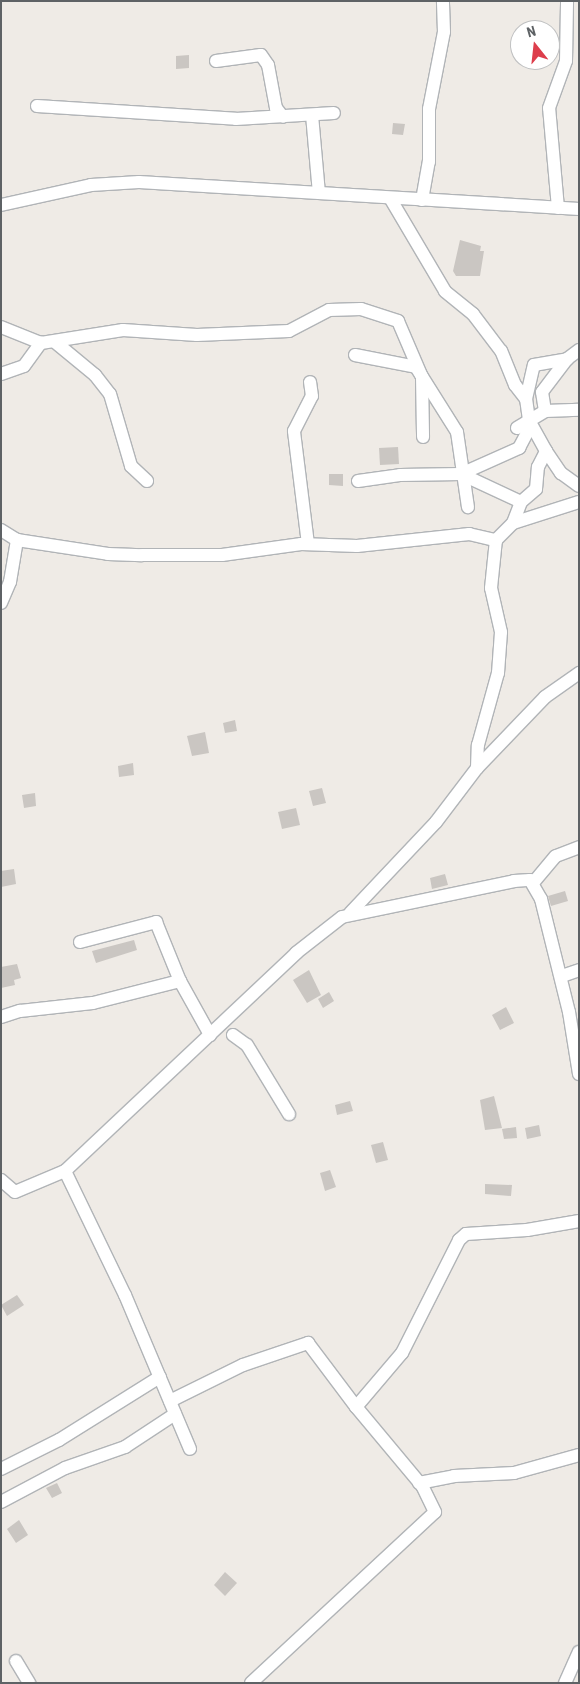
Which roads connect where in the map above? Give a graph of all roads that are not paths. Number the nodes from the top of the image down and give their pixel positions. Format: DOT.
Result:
graph roads {
  1 [pos="443,1"];
  2 [pos="567,1"];
  3 [pos="216,61"];
  4 [pos="37,106"];
  5 [pos="334,112"];
  6 [pos="312,115"];
  7 [pos="283,117"];
  8 [pos="320,193"];
  9 [pos="390,198"];
  10 [pos="422,200"];
  11 [pos="1,205"];
  12 [pos="558,208"];
  13 [pos="579,209"];
  14 [pos="1,327"];
  15 [pos="55,342"];
  16 [pos="41,343"];
  17 [pos="579,350"];
  18 [pos="354,355"];
  19 [pos="567,359"];
  20 [pos="1,374"];
  21 [pos="422,377"];
  22 [pos="310,382"];
  23 [pos="526,399"];
  24 [pos="579,410"];
  25 [pos="545,411"];
  26 [pos="530,423"];
  27 [pos="517,428"];
  28 [pos="423,437"];
  29 [pos="546,451"];
  30 [pos="461,474"];
  31 [pos="147,481"];
  32 [pos="358,482"];
  33 [pos="579,486"];
  34 [pos="521,502"];
  35 [pos="579,502"];
  36 [pos="468,507"];
  37 [pos="513,523"];
  38 [pos="1,530"];
  39 [pos="17,540"];
  40 [pos="496,540"];
  41 [pos="308,544"];
  42 [pos="1,603"];
  43 [pos="579,673"];
  44 [pos="477,768"];
  45 [pos="579,847"];
  46 [pos="533,883"];
  47 [pos="350,913"];
  48 [pos="80,942"];
  49 [pos="579,970"];
  50 [pos="562,976"];
  51 [pos="180,982"];
  52 [pos="1,1018"];
  53 [pos="224,1022"];
  54 [pos="211,1034"];
  55 [pos="233,1035"];
  56 [pos="579,1074"];
  57 [pos="289,1114"];
  58 [pos="65,1171"];
  59 [pos="1,1180"];
  60 [pos="579,1221"];
  61 [pos="160,1377"];
  62 [pos="170,1401"];
  63 [pos="356,1407"];
  64 [pos="175,1414"];
  65 [pos="190,1449"];
  66 [pos="579,1455"];
  67 [pos="1,1469"];
  68 [pos="419,1483"];
  69 [pos="1,1502"];
  70 [pos="579,1652"];
  71 [pos="16,1661"];
  72 [pos="29,1683"];
  73 [pos="251,1683"];
  74 [pos="565,1683"];
  1 -- 10 [label="street"];
  2 -- 12 [label="street"];
  3 -- 7 [label="street"];
  4 -- 7 [label="street"];
  5 -- 6 [label="street"];
  6 -- 7 [label="street"];
  6 -- 8 [label="street"];
  8 -- 9 [label="street"];
  8 -- 11 [label="street"];
  9 -- 10 [label="street"];
  9 -- 23 [label="street"];
  10 -- 12 [label="street"];
  12 -- 13 [label="street"];
  14 -- 16 [label="street"];
  15 -- 16 [label="street"];
  15 -- 21 [label="street"];
  15 -- 31 [label="street"];
  16 -- 20 [label="street"];
  17 -- 19 [label="street"];
  18 -- 21 [label="street"];
  19 -- 23 [label="street"];
  19 -- 25 [label="street"];
  21 -- 28 [label="street"];
  21 -- 30 [label="street"];
  22 -- 41 [label="street"];
  23 -- 26 [label="street"];
  24 -- 25 [label="street"];
  25 -- 26 [label="street"];
  26 -- 27 [label="street"];
  26 -- 29 [label="street"];
  26 -- 30 [label="street"];
  29 -- 33 [label="street"];
  29 -- 34 [label="street"];
  30 -- 32 [label="street"];
  30 -- 34 [label="street"];
  30 -- 36 [label="street"];
  34 -- 37 [label="street"];
  35 -- 37 [label="street"];
  37 -- 40 [label="street"];
  38 -- 39 [label="street"];
  39 -- 41 [label="street"];
  39 -- 42 [label="street"];
  40 -- 41 [label="street"];
  40 -- 44 [label="street"];
  43 -- 44 [label="street"];
  44 -- 47 [label="street"];
  45 -- 46 [label="street"];
  46 -- 47 [label="street"];
  46 -- 50 [label="street"];
  47 -- 53 [label="street"];
  48 -- 51 [label="street"];
  49 -- 50 [label="street"];
  50 -- 56 [label="street"];
  51 -- 52 [label="street"];
  51 -- 54 [label="street"];
  53 -- 54 [label="street"];
  53 -- 55 [label="street"];
  54 -- 55 [label="street"];
  54 -- 58 [label="street"];
  55 -- 57 [label="street"];
  58 -- 59 [label="street"];
  58 -- 61 [label="street"];
  60 -- 63 [label="street"];
  61 -- 62 [label="street"];
  61 -- 67 [label="street"];
  62 -- 63 [label="street"];
  62 -- 64 [label="street"];
  63 -- 68 [label="street"];
  64 -- 65 [label="street"];
  64 -- 69 [label="street"];
  66 -- 68 [label="street"];
  68 -- 73 [label="street"];
  70 -- 74 [label="street"];
  71 -- 72 [label="street"];
}
